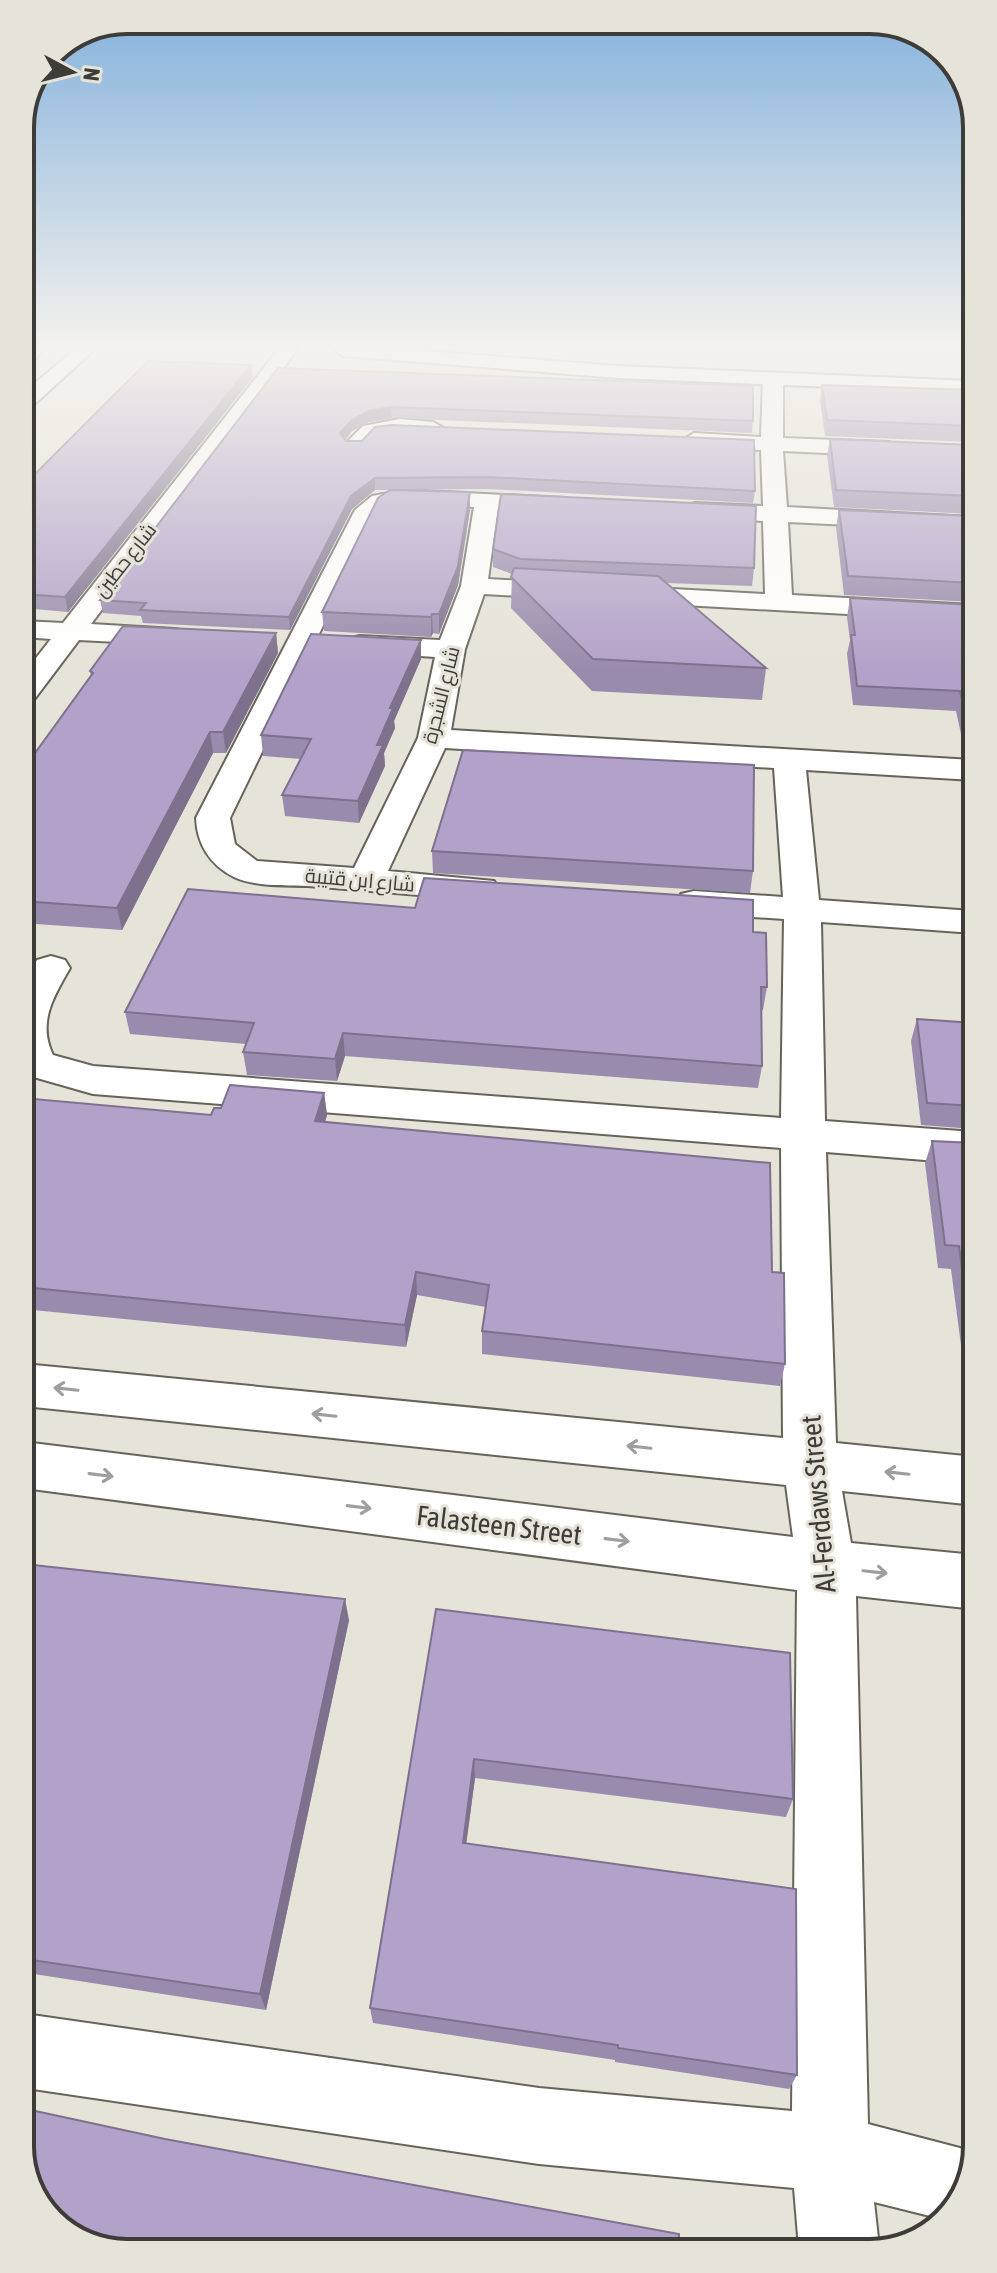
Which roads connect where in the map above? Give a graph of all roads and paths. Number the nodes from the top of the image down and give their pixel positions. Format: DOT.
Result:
graph roads {
  1 [pos="206,456"];
  2 [pos="773,456"];
  3 [pos="487,499"];
  4 [pos="578,504"];
  5 [pos="669,509"];
  6 [pos="775,514"];
  7 [pos="963,524"];
  8 [pos="474,586"];
  9 [pos="779,603"];
  10 [pos="963,612"];
  11 [pos="34,630"];
  12 [pos="69,633"];
  13 [pos="209,638"];
  14 [pos="271,640"];
  15 [pos="302,641"];
  16 [pos="451,649"];
  17 [pos="34,679"];
  18 [pos="434,738"];
  19 [pos="789,760"];
  20 [pos="963,769"];
  21 [pos="365,882"];
  22 [pos="521,891"];
  23 [pos="662,900"];
  24 [pos="802,909"];
  25 [pos="963,921"];
  26 [pos="51,968"];
  27 [pos="34,998"];
  28 [pos="34,1059"];
  29 [pos="803,1133"];
  30 [pos="963,1147"];
  31 [pos="34,1386"];
  32 [pos="810,1464"];
  33 [pos="34,1466"];
  34 [pos="963,1480"];
  35 [pos="826,1567"];
  36 [pos="963,1581"];
  37 [pos="34,2052"];
  38 [pos="830,2153"];
  39 [pos="955,2183"];
  40 [pos="838,2239"];
  1 -- 12 [label="street, شارع حطين"];
  2 -- 6 [label="street"];
  3 -- 4 [label="street"];
  3 -- 8 [label="street, شارع الشجرة"];
  3 -- 15 [label="street, شارع ابن قتيبة"];
  5 -- 6 [label="street"];
  6 -- 7 [label="street"];
  6 -- 9 [label="street"];
  8 -- 9 [label="street"];
  8 -- 16 [label="street, شارع الشجرة"];
  9 -- 10 [label="street"];
  11 -- 12 [label="street"];
  12 -- 13 [label="street"];
  12 -- 17 [label="street, شارع حطين"];
  14 -- 15 [label="street"];
  15 -- 16 [label="street"];
  15 -- 21 [label="street, شارع ابن قتيبة"];
  16 -- 18 [label="street, شارع الشجرة"];
  18 -- 19 [label="street"];
  18 -- 21 [label="street, شارع الشجرة"];
  19 -- 20 [label="street"];
  19 -- 24 [label="street, Al-Ferdaws Street"];
  21 -- 22 [label="street, شارع ابن قتيبة"];
  23 -- 24 [label="street"];
  24 -- 25 [label="street"];
  24 -- 29 [label="street, Al-Ferdaws Street"];
  26 -- 27 [label="street"];
  28 -- 29 [label="street"];
  29 -- 30 [label="street"];
  29 -- 32 [label="street, Al-Ferdaws Street"];
  32 -- 31 [label="street, one-way"];
  34 -- 32 [label="street, one-way"];
  32 -- 35 [label="street, Al-Ferdaws Street"];
  33 -- 35 [label="street, Falasteen Street, one-way"];
  35 -- 36 [label="street, Falasteen Street, one-way"];
  35 -- 38 [label="street, Al-Ferdaws Street"];
  37 -- 38 [label="street"];
  38 -- 39 [label="street"];
  38 -- 40 [label="street, Al-Ferdaws Street"];
}
